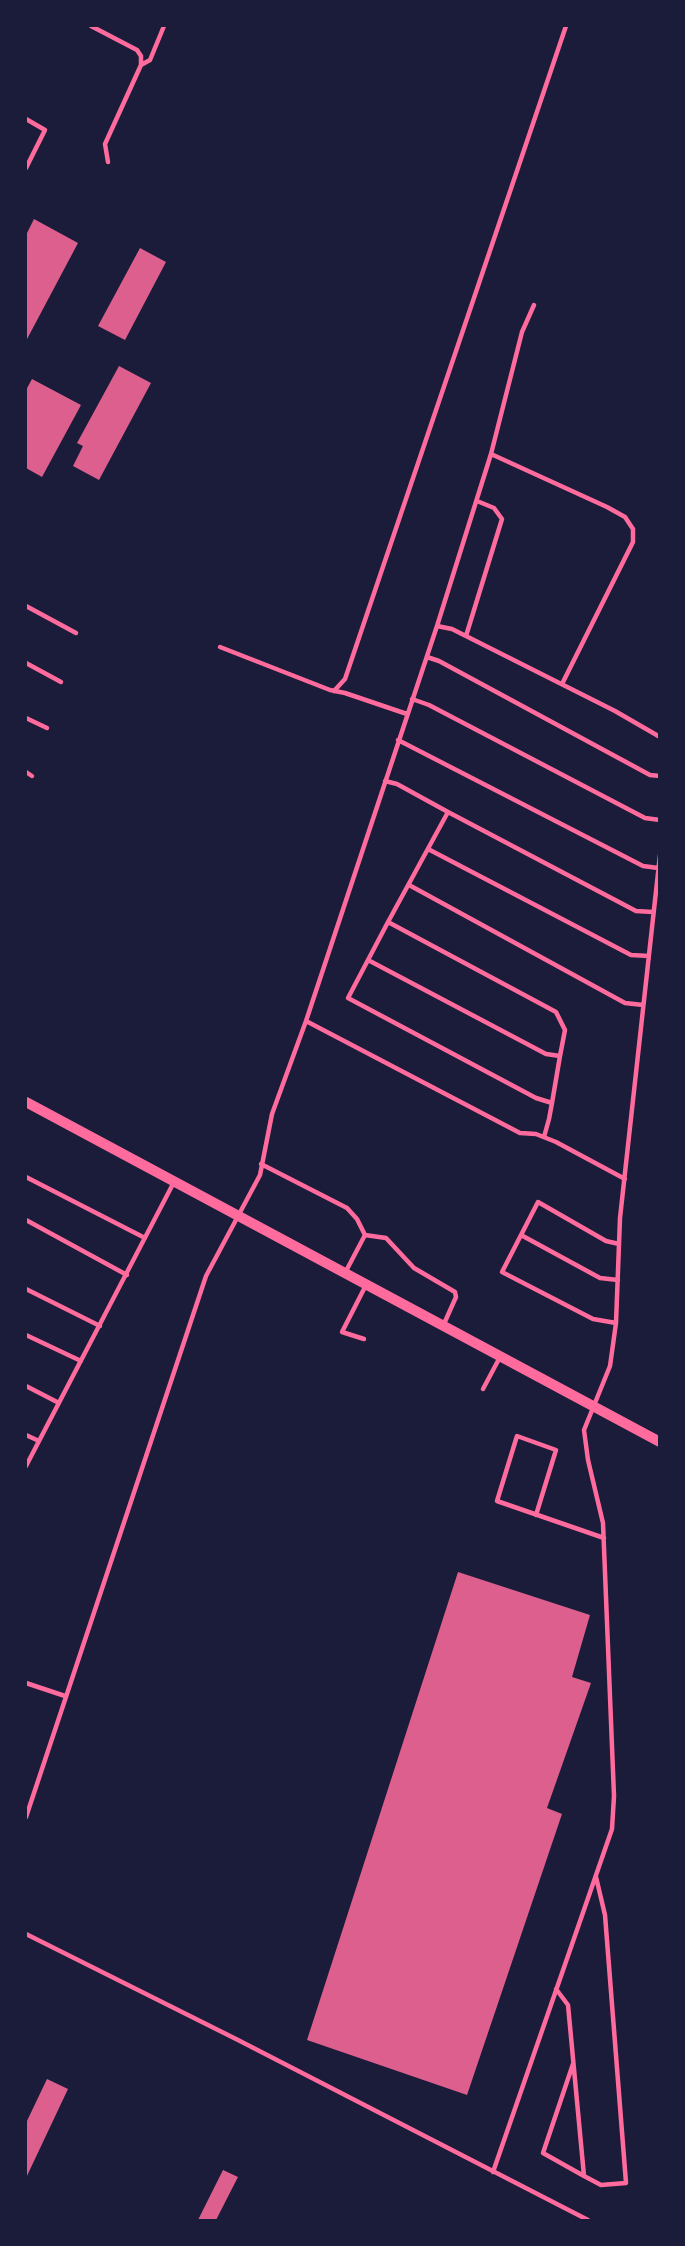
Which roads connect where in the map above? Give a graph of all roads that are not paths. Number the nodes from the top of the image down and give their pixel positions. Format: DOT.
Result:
graph roads {
  1 [pos="91,26"];
  2 [pos="164,26"];
  3 [pos="566,26"];
  4 [pos="141,65"];
  5 [pos="26,119"];
  6 [pos="108,162"];
  7 [pos="26,168"];
  8 [pos="534,305"];
  9 [pos="491,454"];
  10 [pos="477,501"];
  11 [pos="26,606"];
  12 [pos="437,626"];
  13 [pos="76,633"];
  14 [pos="466,636"];
  15 [pos="220,647"];
  16 [pos="427,657"];
  17 [pos="26,663"];
  18 [pos="61,682"];
  19 [pos="562,684"];
  20 [pos="334,691"];
  21 [pos="412,699"];
  22 [pos="407,714"];
  23 [pos="26,718"];
  24 [pos="47,728"];
  25 [pos="660,737"];
  26 [pos="398,740"];
  27 [pos="26,772"];
  28 [pos="32,776"];
  29 [pos="660,776"];
  30 [pos="385,781"];
  31 [pos="448,812"];
  32 [pos="660,820"];
  33 [pos="428,849"];
  34 [pos="660,855"];
  35 [pos="658,868"];
  36 [pos="409,885"];
  37 [pos="653,912"];
  38 [pos="388,922"];
  39 [pos="649,956"];
  40 [pos="368,960"];
  41 [pos="644,1005"];
  42 [pos="306,1021"];
  43 [pos="560,1056"];
  44 [pos="26,1102"];
  45 [pos="552,1103"];
  46 [pos="544,1137"];
  47 [pos="261,1164"];
  48 [pos="26,1177"];
  49 [pos="625,1179"];
  50 [pos="174,1182"];
  51 [pos="237,1216"];
  52 [pos="26,1220"];
  53 [pos="364,1235"];
  54 [pos="521,1235"];
  55 [pos="145,1238"];
  56 [pos="619,1244"];
  57 [pos="345,1273"];
  58 [pos="127,1275"];
  59 [pos="618,1280"];
  60 [pos="366,1285"];
  61 [pos="26,1289"];
  62 [pos="616,1323"];
  63 [pos="100,1326"];
  64 [pos="442,1326"];
  65 [pos="26,1335"];
  66 [pos="364,1339"];
  67 [pos="500,1357"];
  68 [pos="81,1361"];
  69 [pos="26,1386"];
  70 [pos="483,1389"];
  71 [pos="59,1403"];
  72 [pos="595,1408"];
  73 [pos="26,1435"];
  74 [pos="39,1441"];
  75 [pos="660,1442"];
  76 [pos="26,1466"];
  77 [pos="536,1515"];
  78 [pos="604,1538"];
  79 [pos="26,1683"];
  80 [pos="65,1696"];
  81 [pos="26,1817"];
  82 [pos="595,1876"];
  83 [pos="26,1934"];
  84 [pos="556,1989"];
  85 [pos="573,2062"];
  86 [pos="493,2172"];
  87 [pos="584,2176"];
  88 [pos="588,2220"];
  1 -- 4 [label="lane"];
  2 -- 4 [label="lane"];
  3 -- 20 [label="lane"];
  4 -- 6 [label="lane"];
  5 -- 7 [label="lane"];
  8 -- 9 [label="lane"];
  9 -- 10 [label="lane"];
  9 -- 19 [label="lane"];
  10 -- 12 [label="lane"];
  10 -- 14 [label="lane"];
  11 -- 13 [label="lane"];
  12 -- 14 [label="lane"];
  12 -- 16 [label="lane"];
  14 -- 19 [label="lane"];
  15 -- 20 [label="lane"];
  16 -- 21 [label="lane"];
  16 -- 29 [label="lane"];
  17 -- 18 [label="lane"];
  19 -- 25 [label="lane"];
  20 -- 22 [label="lane"];
  21 -- 22 [label="lane"];
  21 -- 32 [label="lane"];
  22 -- 26 [label="lane"];
  23 -- 24 [label="lane"];
  26 -- 30 [label="lane"];
  26 -- 35 [label="lane"];
  27 -- 28 [label="lane"];
  30 -- 31 [label="lane"];
  30 -- 42 [label="lane"];
  31 -- 33 [label="lane"];
  31 -- 37 [label="lane"];
  33 -- 36 [label="lane"];
  33 -- 39 [label="lane"];
  34 -- 35 [label="lane"];
  35 -- 37 [label="lane"];
  36 -- 38 [label="lane"];
  36 -- 41 [label="lane"];
  37 -- 39 [label="lane"];
  38 -- 40 [label="lane"];
  38 -- 43 [label="lane"];
  39 -- 41 [label="lane"];
  40 -- 43 [label="lane"];
  40 -- 45 [label="lane"];
  41 -- 49 [label="lane"];
  42 -- 46 [label="lane"];
  42 -- 47 [label="lane"];
  43 -- 45 [label="lane"];
  44 -- 50 [label="street"];
  45 -- 46 [label="lane"];
  46 -- 49 [label="lane"];
  47 -- 51 [label="lane"];
  47 -- 53 [label="lane"];
  48 -- 55 [label="lane"];
  49 -- 56 [label="lane"];
  50 -- 51 [label="street"];
  50 -- 55 [label="lane"];
  51 -- 57 [label="street"];
  51 -- 80 [label="lane"];
  52 -- 58 [label="lane"];
  53 -- 57 [label="lane"];
  53 -- 64 [label="lane"];
  54 -- 56 [label="lane"];
  54 -- 59 [label="lane"];
  54 -- 62 [label="lane"];
  55 -- 58 [label="lane"];
  56 -- 59 [label="lane"];
  57 -- 60 [label="street"];
  58 -- 63 [label="lane"];
  59 -- 62 [label="lane"];
  60 -- 64 [label="street"];
  60 -- 66 [label="lane"];
  61 -- 63 [label="lane"];
  62 -- 72 [label="lane"];
  63 -- 68 [label="lane"];
  64 -- 67 [label="street"];
  65 -- 68 [label="lane"];
  67 -- 70 [label="lane"];
  67 -- 72 [label="street"];
  68 -- 71 [label="lane"];
  69 -- 71 [label="lane"];
  71 -- 74 [label="lane"];
  72 -- 75 [label="street"];
  72 -- 78 [label="lane"];
  73 -- 74 [label="lane"];
  74 -- 76 [label="lane"];
  77 -- 77 [label="lane"];
  77 -- 78 [label="lane"];
  78 -- 82 [label="lane"];
  79 -- 80 [label="lane"];
  80 -- 81 [label="lane"];
  82 -- 84 [label="lane"];
  82 -- 87 [label="lane"];
  83 -- 86 [label="lane"];
  84 -- 85 [label="lane"];
  84 -- 86 [label="lane"];
  85 -- 87 [label="lane"];
  85 -- 87 [label="lane"];
  86 -- 88 [label="lane"];
}
